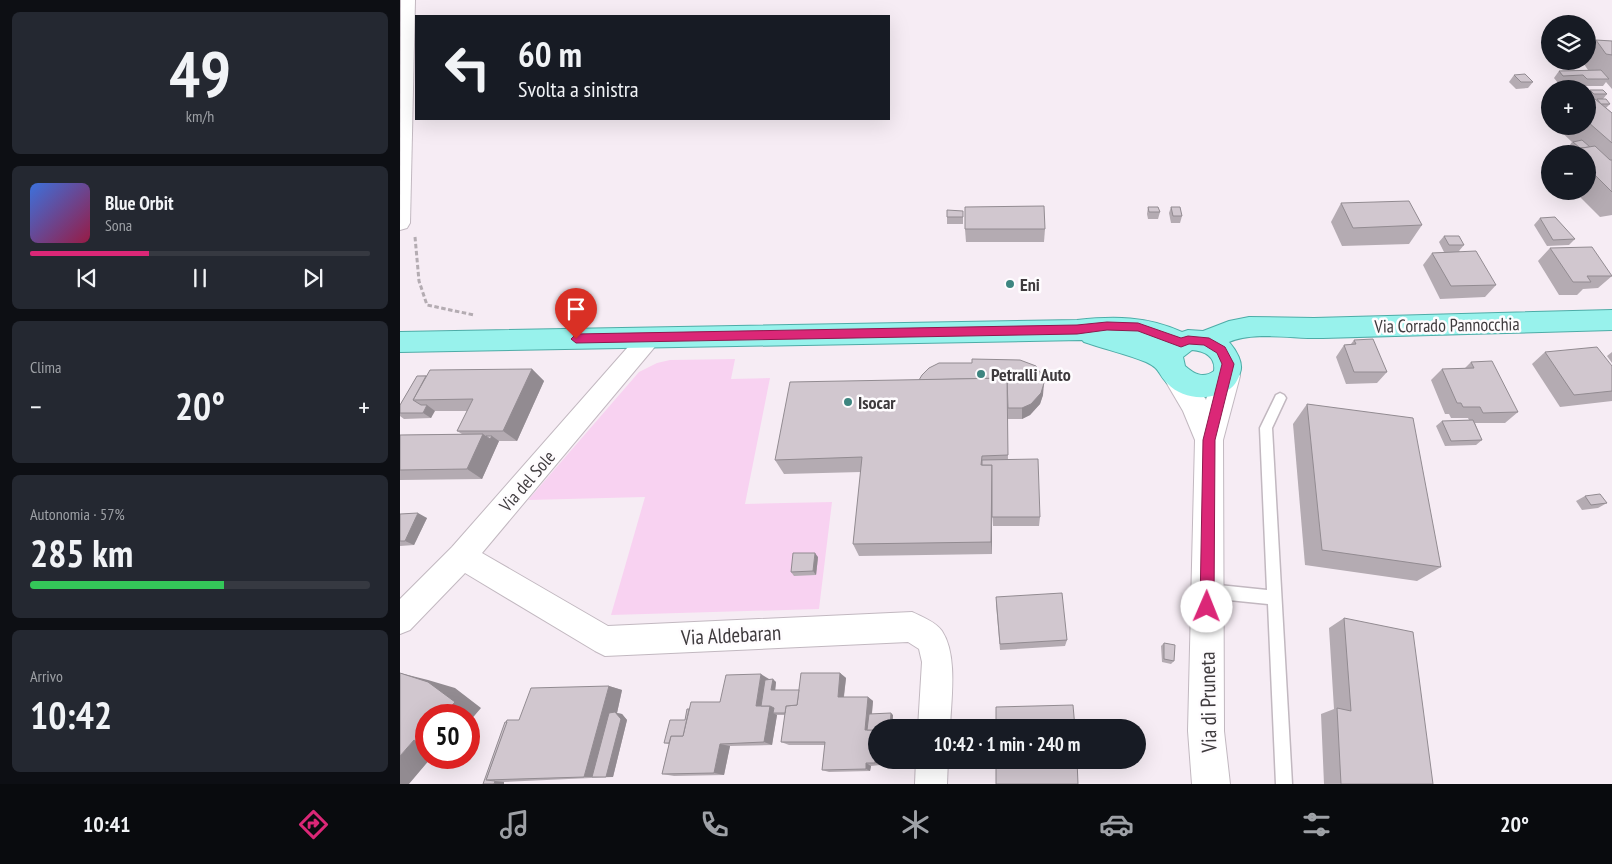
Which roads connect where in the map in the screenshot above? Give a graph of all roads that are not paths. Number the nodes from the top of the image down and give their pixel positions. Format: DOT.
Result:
graph roads {
  1 [pos="408,0"];
  2 [pos="407,227"];
  3 [pos="1612,320"];
  4 [pos="1282,328"];
  5 [pos="650,338"];
  6 [pos="400,342"];
  7 [pos="1183,356"];
  8 [pos="1227,370"];
  9 [pos="1280,398"];
  10 [pos="1209,440"];
  11 [pos="462,556"];
  12 [pos="1207,590"];
  13 [pos="1274,598"];
  14 [pos="400,620"];
  15 [pos="934,719"];
  16 [pos="932,769"];
  17 [pos="931,784"];
  18 [pos="1211,784"];
  19 [pos="1284,784"];
  1 -- 2 [label="street"];
  3 -- 4 [label="main road, Via Corrado Pannocchia"];
  4 -- 7 [label="main road, Via Corrado Pannocchia"];
  4 -- 8 [label="main road"];
  5 -- 6 [label="main road"];
  5 -- 7 [label="main road"];
  5 -- 11 [label="street, Via del Sole"];
  7 -- 8 [label="main road"];
  7 -- 8 [label="main road"];
  7 -- 10 [label="main road, Via di Pruneta"];
  8 -- 10 [label="main road, Via di Pruneta"];
  9 -- 13 [label="lane"];
  10 -- 12 [label="main road, Via di Pruneta"];
  11 -- 14 [label="street, Via del Sole"];
  11 -- 15 [label="street, Via Aldebaran"];
  12 -- 13 [label="lane"];
  12 -- 18 [label="main road, Via di Pruneta"];
  13 -- 19 [label="lane"];
  16 -- 17 [label="street"];
}
